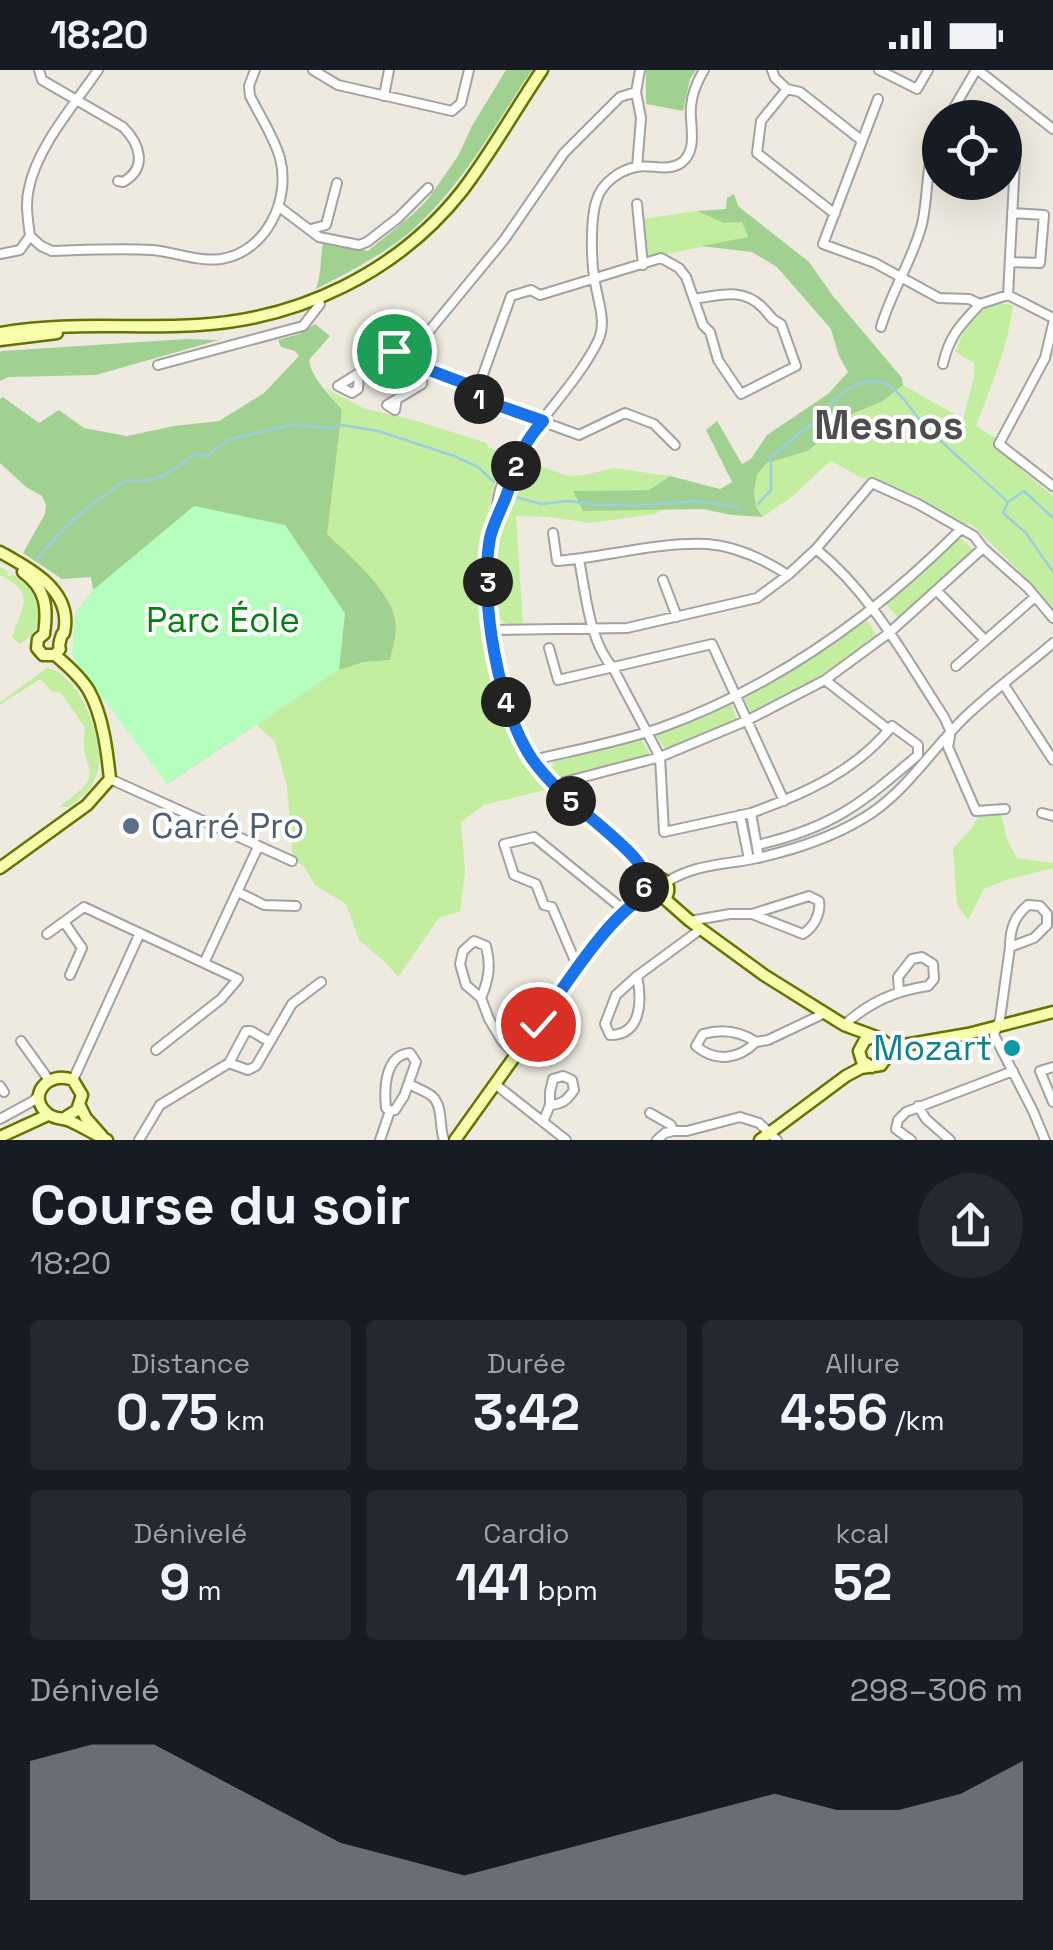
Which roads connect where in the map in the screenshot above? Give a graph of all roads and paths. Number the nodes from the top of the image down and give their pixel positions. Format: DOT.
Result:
graph roads {
  1 [pos="38,70"];
  2 [pos="98,70"];
  3 [pos="255,70"];
  4 [pos="313,70"];
  5 [pos="389,70"];
  6 [pos="469,70"];
  7 [pos="542,70"];
  8 [pos="640,70"];
  9 [pos="704,70"];
  10 [pos="772,70"];
  11 [pos="879,70"];
  12 [pos="928,70"];
  13 [pos="976,70"];
  14 [pos="787,88"];
  15 [pos="636,92"];
  16 [pos="384,96"];
  17 [pos="878,99"];
  18 [pos="958,100"];
  19 [pos="77,102"];
  20 [pos="1053,129"];
  21 [pos="861,140"];
  22 [pos="638,167"];
  23 [pos="118,180"];
  24 [pos="336,183"];
  25 [pos="428,188"];
  26 [pos="926,200"];
  27 [pos="1013,200"];
  28 [pos="637,204"];
  29 [pos="278,206"];
  30 [pos="1012,213"];
  31 [pos="834,214"];
  32 [pos="310,229"];
  33 [pos="30,236"];
  34 [pos="0,254"];
  35 [pos="1010,262"];
  36 [pos="642,264"];
  37 [pos="900,278"];
  38 [pos="594,279"];
  39 [pos="1008,295"];
  40 [pos="694,299"];
  41 [pos="321,301"];
  42 [pos="980,304"];
  43 [pos="1053,321"];
  44 [pos="153,327"];
  45 [pos="881,327"];
  46 [pos="0,336"];
  47 [pos="411,341"];
  48 [pos="943,364"];
  49 [pos="158,365"];
  50 [pos="424,368"];
  51 [pos="359,373"];
  52 [pos="476,393"];
  53 [pos="397,399"];
  54 [pos="543,421"];
  55 [pos="675,444"];
  56 [pos="1053,486"];
  57 [pos="960,530"];
  58 [pos="553,533"];
  59 [pos="816,548"];
  60 [pos="983,548"];
  61 [pos="0,555"];
  62 [pos="579,560"];
  63 [pos="788,575"];
  64 [pos="663,580"];
  65 [pos="938,591"];
  66 [pos="1036,597"];
  67 [pos="873,609"];
  68 [pos="678,617"];
  69 [pos="1053,618"];
  70 [pos="492,630"];
  71 [pos="594,630"];
  72 [pos="888,633"];
  73 [pos="44,634"];
  74 [pos="985,640"];
  75 [pos="60,641"];
  76 [pos="1053,644"];
  77 [pos="550,648"];
  78 [pos="55,655"];
  79 [pos="956,666"];
  80 [pos="613,668"];
  81 [pos="825,680"];
  82 [pos="1004,685"];
  83 [pos="737,696"];
  84 [pos="746,721"];
  85 [pos="889,730"];
  86 [pos="646,732"];
  87 [pos="951,732"];
  88 [pos="660,757"];
  89 [pos="533,760"];
  90 [pos="1053,760"];
  91 [pos="110,779"];
  92 [pos="553,784"];
  93 [pos="784,800"];
  94 [pos="1004,809"];
  95 [pos="751,812"];
  96 [pos="1042,813"];
  97 [pos="740,815"];
  98 [pos="1053,816"];
  99 [pos="756,845"];
  100 [pos="258,848"];
  101 [pos="754,859"];
  102 [pos="292,861"];
  103 [pos="0,868"];
  104 [pos="650,878"];
  105 [pos="667,882"];
  106 [pos="238,892"];
  107 [pos="646,896"];
  108 [pos="665,898"];
  109 [pos="296,906"];
  110 [pos="624,910"];
  111 [pos="752,914"];
  112 [pos="721,917"];
  113 [pos="690,921"];
  114 [pos="64,922"];
  115 [pos="701,929"];
  116 [pos="140,933"];
  117 [pos="47,934"];
  118 [pos="715,939"];
  119 [pos="1010,947"];
  120 [pos="204,963"];
  121 [pos="578,968"];
  122 [pos="70,975"];
  123 [pos="637,976"];
  124 [pos="321,982"];
  125 [pos="899,990"];
  126 [pos="481,998"];
  127 [pos="825,1013"];
  128 [pos="1053,1014"];
  129 [pos="844,1025"];
  130 [pos="996,1031"];
  131 [pos="874,1037"];
  132 [pos="21,1040"];
  133 [pos="270,1042"];
  134 [pos="756,1042"];
  135 [pos="888,1049"];
  136 [pos="156,1050"];
  137 [pos="860,1052"];
  138 [pos="516,1055"];
  139 [pos="228,1063"];
  140 [pos="873,1067"];
  141 [pos="1053,1067"];
  142 [pos="1013,1070"];
  143 [pos="846,1076"];
  144 [pos="50,1080"];
  145 [pos="73,1080"];
  146 [pos="409,1084"];
  147 [pos="495,1084"];
  148 [pos="40,1098"];
  149 [pos="1053,1102"];
  150 [pos="550,1105"];
  151 [pos="80,1106"];
  152 [pos="918,1106"];
  153 [pos="390,1111"];
  154 [pos="1034,1111"];
  155 [pos="650,1114"];
  156 [pos="48,1115"];
  157 [pos="64,1118"];
  158 [pos="0,1119"];
  159 [pos="542,1122"];
  160 [pos="673,1131"];
  161 [pos="5,1135"];
  162 [pos="685,1135"];
  163 [pos="769,1137"];
  164 [pos="107,1140"];
  165 [pos="139,1140"];
  166 [pos="380,1140"];
  167 [pos="444,1140"];
  168 [pos="455,1140"];
  169 [pos="566,1140"];
  170 [pos="658,1140"];
  171 [pos="912,1140"];
  172 [pos="950,1140"];
  173 [pos="1045,1140"];
  1 -- 19 [label="street"];
  2 -- 19 [label="street"];
  3 -- 29 [label="street"];
  4 -- 16 [label="street"];
  5 -- 16 [label="street"];
  6 -- 16 [label="street"];
  7 -- 41 [label="street"];
  8 -- 15 [label="street"];
  9 -- 22 [label="street"];
  10 -- 14 [label="street"];
  11 -- 12 [label="street"];
  13 -- 18 [label="street"];
  13 -- 20 [label="street"];
  14 -- 21 [label="street"];
  14 -- 31 [label="street"];
  15 -- 22 [label="street"];
  15 -- 47 [label="street"];
  17 -- 21 [label="street"];
  19 -- 23 [label="street"];
  19 -- 33 [label="street"];
  21 -- 31 [label="street"];
  22 -- 38 [label="street"];
  24 -- 32 [label="street"];
  25 -- 32 [label="street"];
  26 -- 37 [label="street"];
  27 -- 30 [label="street"];
  28 -- 36 [label="street"];
  29 -- 32 [label="street"];
  29 -- 33 [label="street"];
  30 -- 35 [label="street"];
  30 -- 35 [label="street"];
  31 -- 37 [label="street"];
  33 -- 34 [label="street"];
  35 -- 39 [label="street"];
  36 -- 38 [label="street"];
  36 -- 40 [label="street"];
  37 -- 42 [label="street"];
  37 -- 45 [label="street"];
  38 -- 52 [label="street"];
  38 -- 54 [label="street"];
  39 -- 42 [label="street"];
  39 -- 43 [label="street"];
  40 -- 40 [label="street"];
  41 -- 44 [label="street"];
  41 -- 49 [label="street"];
  42 -- 48 [label="street"];
  43 -- 56 [label="street"];
  44 -- 46 [label="street"];
  44 -- 46 [label="street"];
  47 -- 50 [label="street"];
  47 -- 51 [label="street"];
  50 -- 52 [label="street"];
  50 -- 53 [label="street"];
  52 -- 54 [label="street"];
  54 -- 55 [label="street"];
  54 -- 70 [label="street"];
  57 -- 59 [label="street"];
  57 -- 60 [label="street"];
  57 -- 67 [label="street"];
  58 -- 62 [label="street"];
  59 -- 63 [label="street"];
  59 -- 67 [label="street"];
  60 -- 65 [label="street"];
  60 -- 66 [label="street"];
  61 -- 73 [label="street"];
  61 -- 75 [label="street"];
  62 -- 63 [label="street"];
  62 -- 71 [label="street"];
  63 -- 68 [label="street"];
  64 -- 68 [label="street"];
  65 -- 72 [label="street"];
  65 -- 74 [label="street"];
  66 -- 69 [label="street"];
  66 -- 74 [label="street"];
  67 -- 72 [label="street"];
  67 -- 83 [label="street"];
  68 -- 71 [label="street"];
  70 -- 71 [label="street"];
  70 -- 89 [label="street"];
  71 -- 80 [label="street"];
  72 -- 81 [label="street"];
  72 -- 87 [label="street"];
  73 -- 75 [label="street"];
  73 -- 78 [label="street"];
  74 -- 79 [label="street"];
  75 -- 78 [label="street"];
  76 -- 82 [label="street"];
  77 -- 80 [label="street"];
  78 -- 91 [label="street"];
  80 -- 83 [label="street"];
  80 -- 86 [label="street"];
  81 -- 84 [label="street"];
  81 -- 85 [label="street"];
  82 -- 87 [label="street"];
  82 -- 90 [label="street"];
  83 -- 84 [label="street"];
  83 -- 86 [label="street"];
  84 -- 88 [label="street"];
  84 -- 93 [label="street"];
  85 -- 93 [label="street"];
  85 -- 99 [label="street"];
  86 -- 88 [label="street"];
  86 -- 89 [label="street"];
  87 -- 94 [label="street"];
  87 -- 101 [label="street"];
  88 -- 92 [label="street"];
  88 -- 97 [label="street"];
  89 -- 92 [label="street"];
  91 -- 100 [label="street"];
  91 -- 103 [label="street"];
  92 -- 104 [label="street"];
  93 -- 95 [label="street"];
  95 -- 97 [label="street"];
  95 -- 99 [label="street"];
  96 -- 98 [label="street"];
  97 -- 101 [label="street"];
  99 -- 101 [label="street"];
  100 -- 102 [label="street"];
  100 -- 106 [label="street"];
  101 -- 105 [label="street"];
  104 -- 105 [label="street"];
  104 -- 107 [label="street"];
  105 -- 108 [label="street"];
  106 -- 109 [label="street"];
  106 -- 120 [label="street"];
  107 -- 108 [label="street"];
  107 -- 110 [label="street"];
  108 -- 113 [label="street"];
  110 -- 121 [label="street"];
  110 -- 121 [label="street"];
  111 -- 111 [label="street"];
  111 -- 112 [label="street"];
  112 -- 113 [label="street"];
  112 -- 118 [label="street"];
  113 -- 115 [label="street"];
  114 -- 116 [label="street"];
  114 -- 117 [label="street"];
  114 -- 122 [label="street"];
  115 -- 118 [label="street"];
  115 -- 123 [label="street"];
  116 -- 120 [label="street"];
  116 -- 145 [label="street"];
  118 -- 127 [label="street"];
  119 -- 119 [label="street"];
  119 -- 130 [label="street"];
  120 -- 136 [label="street"];
  121 -- 138 [label="street"];
  123 -- 123 [label="street"];
  124 -- 133 [label="street"];
  125 -- 125 [label="street"];
  125 -- 129 [label="street"];
  126 -- 126 [label="street"];
  126 -- 138 [label="street"];
  127 -- 129 [label="street"];
  127 -- 134 [label="street"];
  128 -- 130 [label="street"];
  129 -- 131 [label="street"];
  129 -- 137 [label="street"];
  130 -- 135 [label="street"];
  130 -- 142 [label="street"];
  131 -- 135 [label="street"];
  131 -- 137 [label="street"];
  132 -- 144 [label="street"];
  133 -- 139 [label="street"];
  133 -- 139 [label="street"];
  134 -- 134 [label="street"];
  135 -- 140 [label="street"];
  137 -- 140 [label="street"];
  137 -- 143 [label="street"];
  138 -- 147 [label="street"];
  139 -- 165 [label="street"];
  140 -- 143 [label="street"];
  141 -- 149 [label="street"];
  142 -- 152 [label="street"];
  142 -- 154 [label="street"];
  143 -- 163 [label="street"];
  144 -- 145 [label="street"];
  144 -- 148 [label="street"];
  145 -- 151 [label="street"];
  146 -- 153 [label="street"];
  146 -- 153 [label="street"];
  146 -- 167 [label="street"];
  147 -- 159 [label="street"];
  147 -- 168 [label="street"];
  148 -- 156 [label="street"];
  148 -- 158 [label="street"];
  148 -- 161 [label="street"];
  149 -- 154 [label="street"];
  150 -- 159 [label="street"];
  151 -- 157 [label="street"];
  151 -- 164 [label="street"];
  152 -- 171 [label="street"];
  152 -- 172 [label="street"];
  153 -- 166 [label="street"];
  154 -- 173 [label="street"];
  155 -- 160 [label="street"];
  156 -- 157 [label="street"];
  156 -- 161 [label="street"];
  157 -- 164 [label="street"];
  159 -- 169 [label="street"];
  160 -- 162 [label="street"];
  160 -- 170 [label="street"];
  162 -- 163 [label="street"];
}
